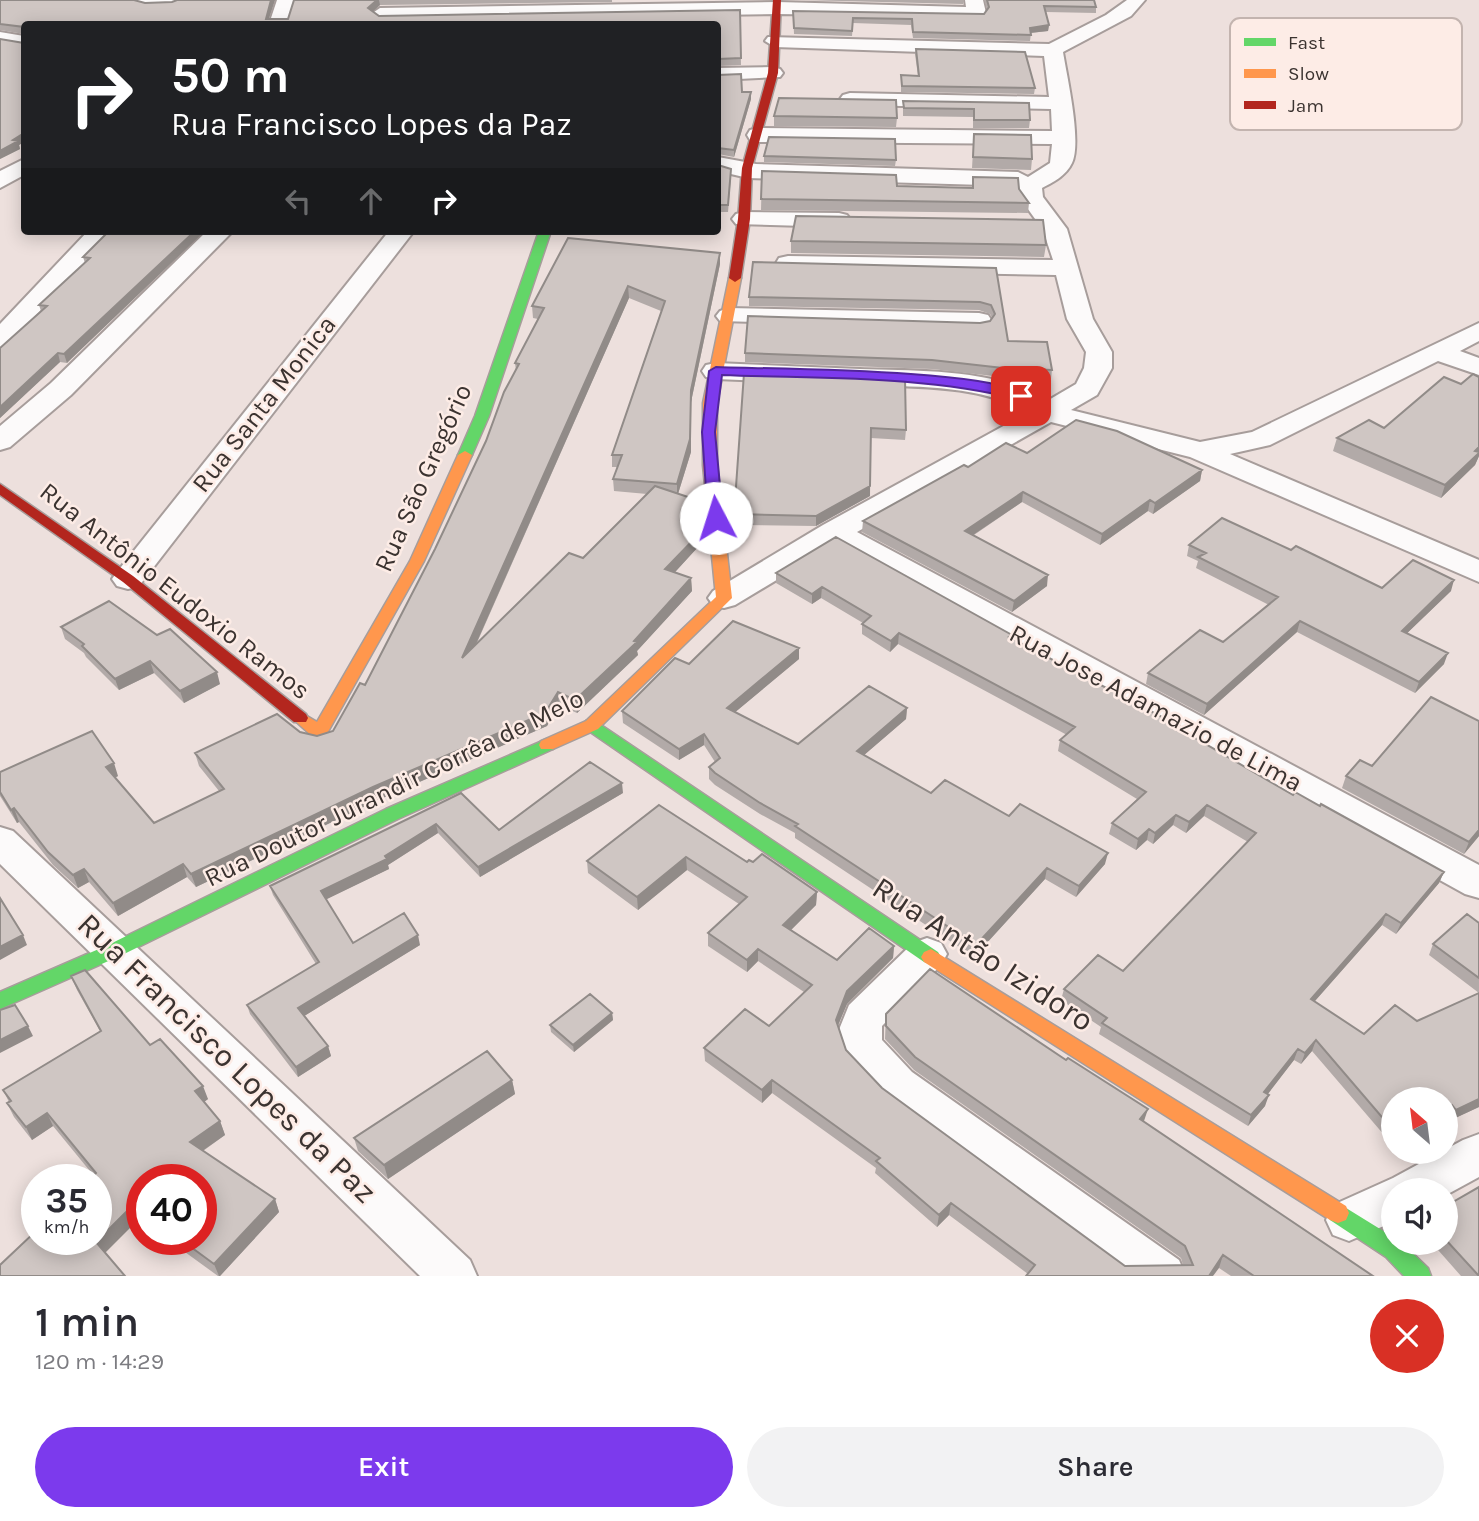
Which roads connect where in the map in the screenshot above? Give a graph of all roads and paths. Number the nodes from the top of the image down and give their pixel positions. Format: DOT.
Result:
graph roads {
  1 [pos="137,0"];
  2 [pos="175,0"];
  3 [pos="286,0"];
  4 [pos="974,0"];
  5 [pos="1136,0"];
  6 [pos="777,4"];
  7 [pos="382,13"];
  8 [pos="161,17"];
  9 [pos="280,21"];
  10 [pos="0,38"];
  11 [pos="775,41"];
  12 [pos="21,42"];
  13 [pos="1053,50"];
  14 [pos="773,73"];
  15 [pos="721,74"];
  16 [pos="823,99"];
  17 [pos="1060,103"];
  18 [pos="758,135"];
  19 [pos="1063,138"];
  20 [pos="721,165"];
  21 [pos="21,168"];
  22 [pos="747,170"];
  23 [pos="1039,180"];
  24 [pos="0,181"];
  25 [pos="744,219"];
  26 [pos="855,220"];
  27 [pos="1022,222"];
  28 [pos="1050,223"];
  29 [pos="97,235"];
  30 [pos="217,235"];
  31 [pos="399,235"];
  32 [pos="540,235"];
  33 [pos="737,262"];
  34 [pos="1067,268"];
  35 [pos="729,316"];
  36 [pos="979,321"];
  37 [pos="1479,331"];
  38 [pos="0,339"];
  39 [pos="1438,352"];
  40 [pos="1479,366"];
  41 [pos="716,371"];
  42 [pos="1046,413"];
  43 [pos="0,441"];
  44 [pos="1200,451"];
  45 [pos="0,488"];
  46 [pos="834,531"];
  47 [pos="1479,572"];
  48 [pos="128,579"];
  49 [pos="723,598"];
  50 [pos="592,725"];
  51 [pos="319,733"];
  52 [pos="0,841"];
  53 [pos="1479,883"];
  54 [pos="115,950"];
  55 [pos="927,954"];
  56 [pos="0,1001"];
  57 [pos="1479,1154"];
  58 [pos="1434,1178"];
  59 [pos="1381,1205"];
  60 [pos="1349,1220"];
  61 [pos="453,1276"];
  62 [pos="1162,1276"];
  63 [pos="1420,1276"];
  1 -- 2 [label="street"];
  2 -- 8 [label="street"];
  3 -- 9 [label="street"];
  4 -- 6 [label="street"];
  5 -- 13 [label="street"];
  6 -- 7 [label="street"];
  6 -- 11 [label="street"];
  10 -- 12 [label="street"];
  11 -- 13 [label="street"];
  11 -- 14 [label="street"];
  13 -- 17 [label="street"];
  14 -- 15 [label="street"];
  14 -- 18 [label="street"];
  16 -- 17 [label="street"];
  17 -- 19 [label="street"];
  18 -- 19 [label="street"];
  18 -- 22 [label="street"];
  19 -- 23 [label="street"];
  20 -- 22 [label="street"];
  21 -- 24 [label="street"];
  22 -- 23 [label="street"];
  22 -- 25 [label="street"];
  23 -- 28 [label="street"];
  25 -- 26 [label="street"];
  25 -- 33 [label="street"];
  27 -- 28 [label="street"];
  28 -- 34 [label="street"];
  29 -- 38 [label="street"];
  30 -- 43 [label="street"];
  31 -- 48 [label="street, Rua Santa Monica"];
  32 -- 51 [label="street, Rua São Gregório"];
  33 -- 34 [label="street"];
  33 -- 35 [label="street"];
  34 -- 42 [label="street"];
  35 -- 36 [label="street"];
  35 -- 41 [label="street"];
  37 -- 39 [label="street"];
  39 -- 40 [label="street"];
  39 -- 44 [label="street"];
  41 -- 42 [label="street"];
  41 -- 49 [label="street"];
  42 -- 44 [label="street"];
  42 -- 46 [label="street"];
  44 -- 47 [label="street"];
  45 -- 48 [label="street, Rua Antônio Eudoxio Ramos"];
  46 -- 49 [label="street"];
  46 -- 53 [label="street, Rua Jose Adamazio de Lima"];
  48 -- 51 [label="street, Rua Antônio Eudoxio Ramos"];
  49 -- 50 [label="street, Rua Doutor Jurandir Corrêa de Melo"];
  50 -- 54 [label="street, Rua Doutor Jurandir Corrêa de Melo"];
  50 -- 55 [label="street, Rua Antão Izidoro"];
  52 -- 54 [label="street, Rua Francisco Lopes da Paz"];
  54 -- 56 [label="street, Rua Doutor Jurandir Corrêa de Melo"];
  54 -- 61 [label="street, Rua Francisco Lopes da Paz"];
  55 -- 60 [label="street, Rua Antão Izidoro"];
  55 -- 62 [label="street"];
  57 -- 58 [label="street"];
  59 -- 60 [label="street"];
  60 -- 63 [label="street, Rua Antão Izidoro"];
}
